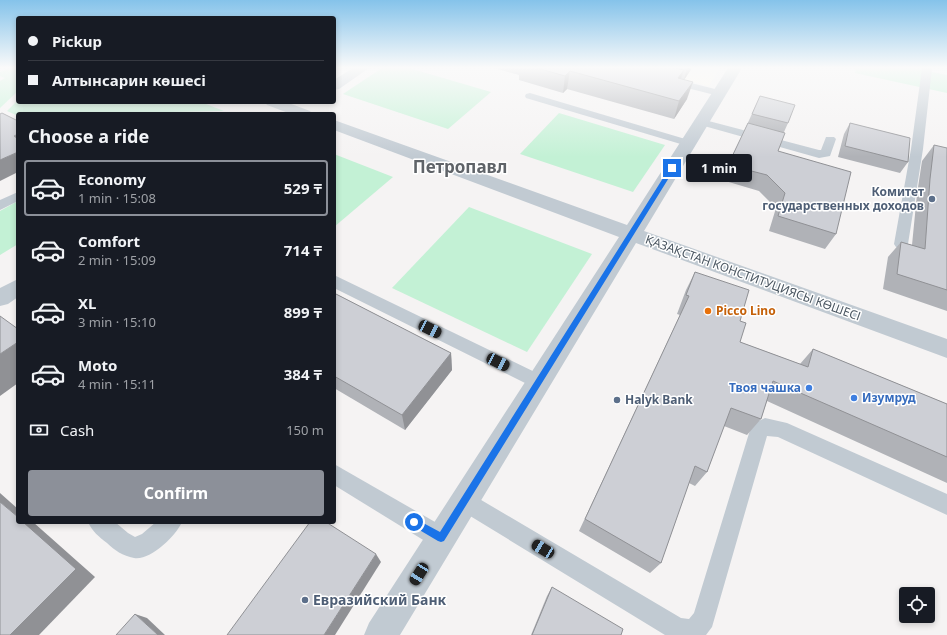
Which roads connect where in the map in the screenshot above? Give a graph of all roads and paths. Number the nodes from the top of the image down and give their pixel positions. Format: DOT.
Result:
graph roads {
  1 [pos="535,98"];
  2 [pos="717,98"];
  3 [pos="923,98"];
  4 [pos="276,104"];
  5 [pos="307,104"];
  6 [pos="294,112"];
  7 [pos="297,112"];
  8 [pos="702,122"];
  9 [pos="336,126"];
  10 [pos="830,139"];
  11 [pos="688,143"];
  12 [pos="917,149"];
  13 [pos="932,153"];
  14 [pos="16,197"];
  15 [pos="0,206"];
  16 [pos="632,234"];
  17 [pos="901,244"];
  18 [pos="336,282"];
  19 [pos="16,288"];
  20 [pos="0,298"];
  21 [pos="947,349"];
  22 [pos="539,382"];
  23 [pos="336,475"];
  24 [pos="464,501"];
  25 [pos="947,505"];
  26 [pos="101,524"];
  27 [pos="169,524"];
  28 [pos="441,538"];
  29 [pos="381,635"];
  1 -- 11 [label="lane"];
  2 -- 8 [label="street"];
  3 -- 12 [label="lane"];
  4 -- 6 [label="street"];
  5 -- 7 [label="street"];
  8 -- 10 [label="lane"];
  8 -- 11 [label="street"];
  9 -- 16 [label="street, ҚАЗАҚСТАН КОНСТИТУЦИЯСЫ КӨШЕСІ"];
  11 -- 16 [label="street"];
  12 -- 13 [label="lane"];
  12 -- 17 [label="lane"];
  14 -- 15 [label="lane"];
  16 -- 21 [label="street, ҚАЗАҚСТАН КОНСТИТУЦИЯСЫ КӨШЕСІ"];
  16 -- 22 [label="street"];
  18 -- 22 [label="lane"];
  19 -- 20 [label="street"];
  22 -- 24 [label="street"];
  23 -- 28 [label="lane"];
  24 -- 25 [label="lane"];
  24 -- 28 [label="street"];
  26 -- 27 [label="lane"];
  28 -- 29 [label="street"];
}
